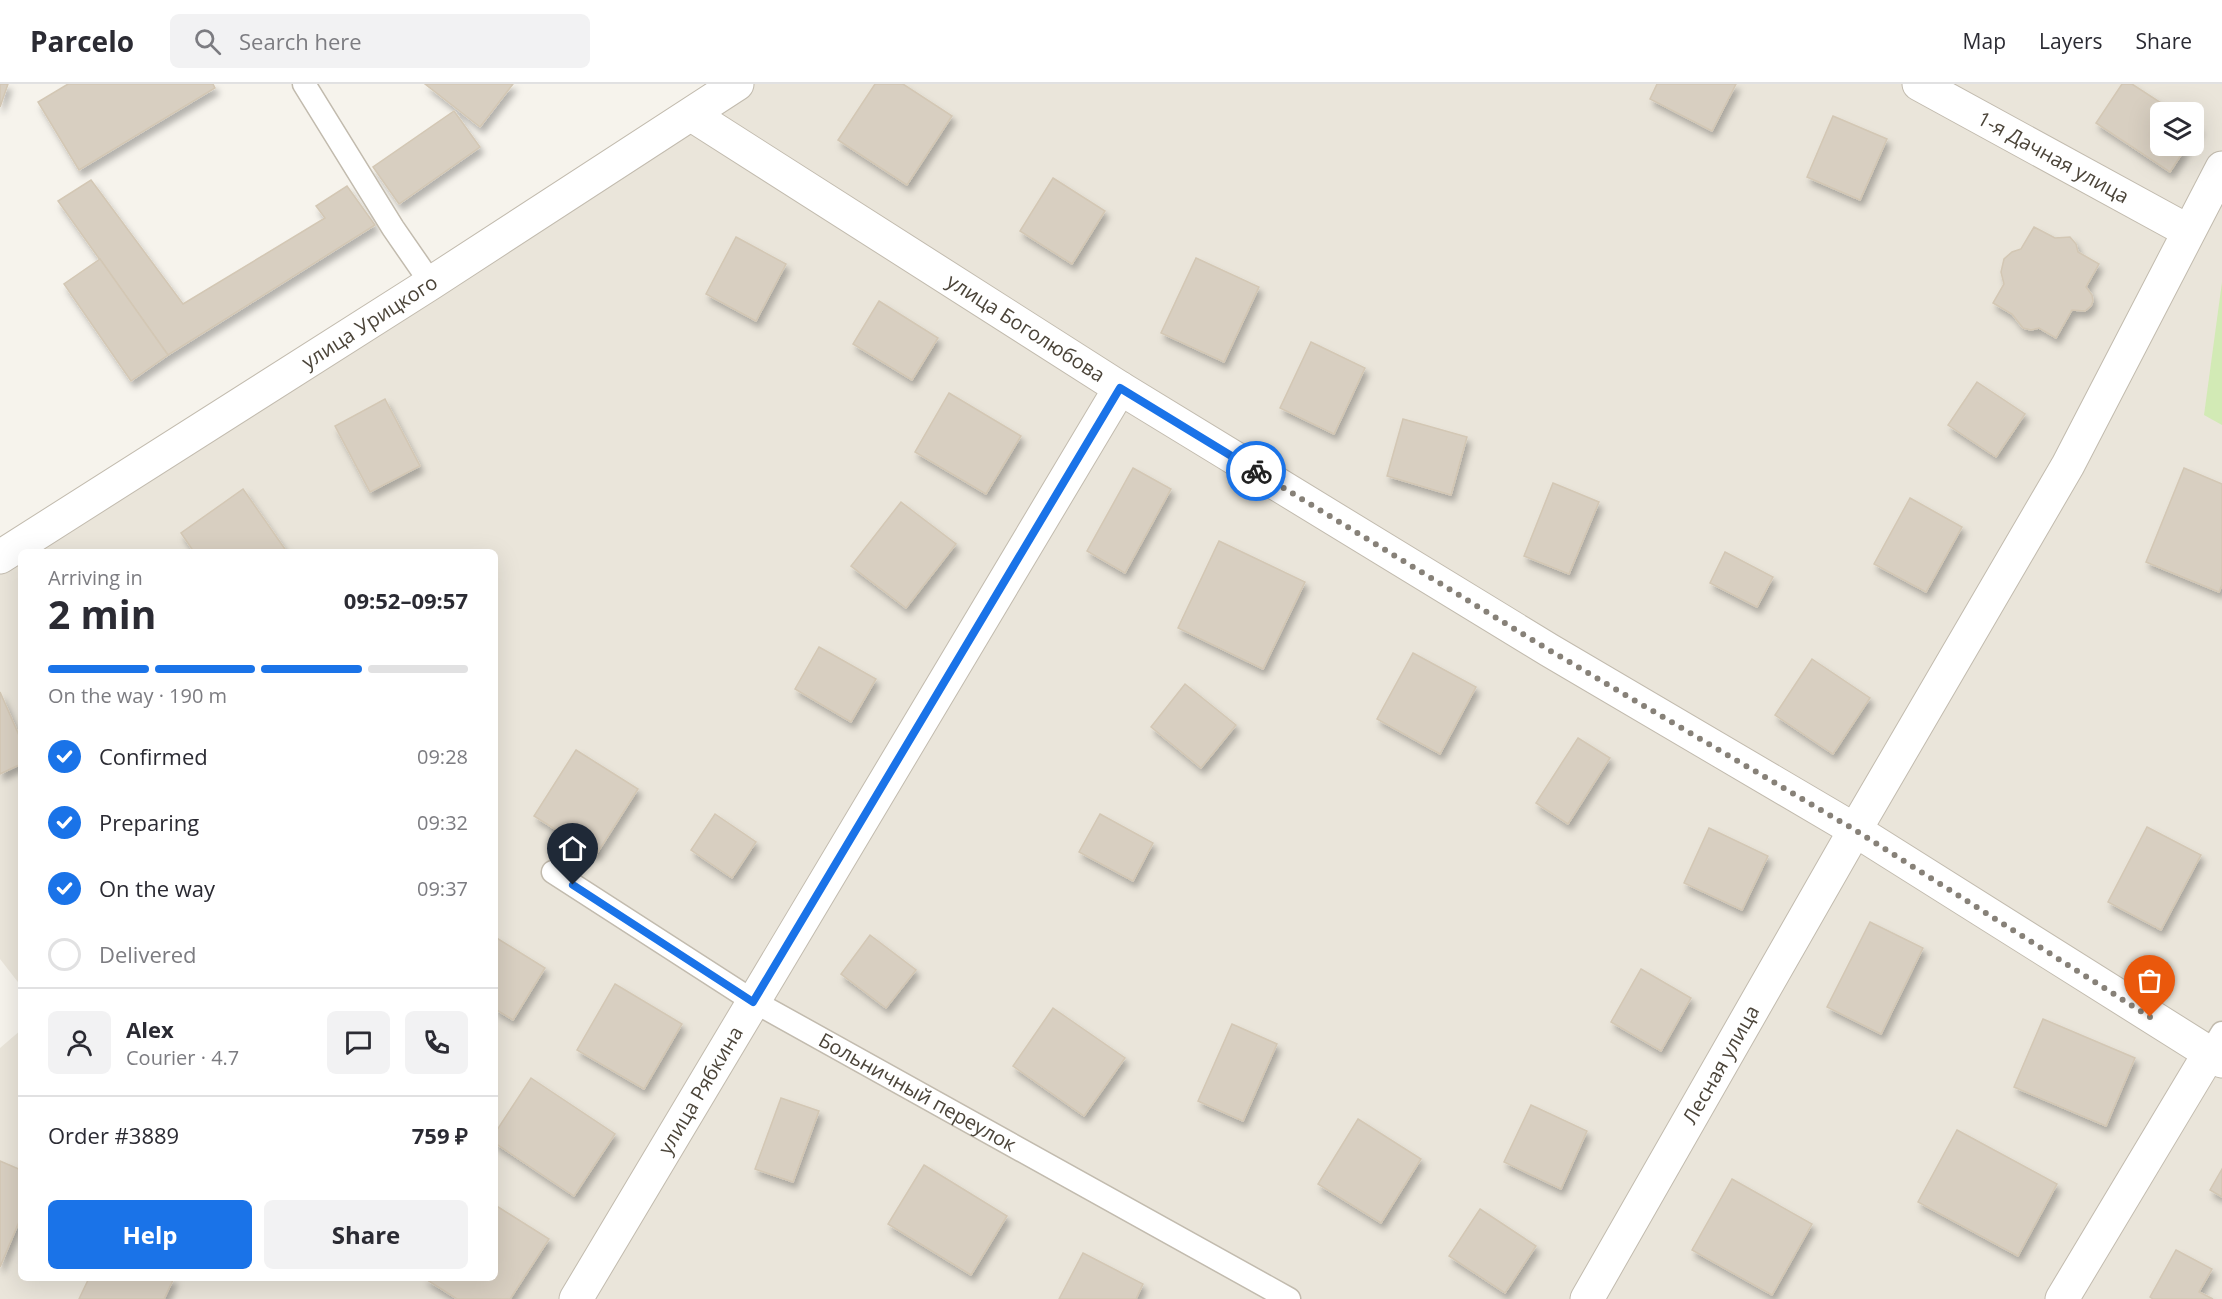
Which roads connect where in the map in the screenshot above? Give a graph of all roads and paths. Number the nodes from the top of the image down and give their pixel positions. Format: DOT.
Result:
graph roads {
  1 [pos="304,84"];
  2 [pos="737,84"];
  3 [pos="1919,84"];
  4 [pos="692,115"];
  5 [pos="2222,168"];
  6 [pos="2188,231"];
  7 [pos="431,283"];
  8 [pos="1120,388"];
  9 [pos="0,557"];
  10 [pos="1855,830"];
  11 [pos="554,872"];
  12 [pos="753,1002"];
  13 [pos="2218,1049"];
  14 [pos="576,1299"];
  15 [pos="1289,1299"];
  16 [pos="1587,1299"];
  17 [pos="2062,1299"];
  1 -- 7 [label="lane"];
  2 -- 4 [label="street, улица Урицкого"];
  3 -- 6 [label="street, 1-я Дачная улица"];
  4 -- 7 [label="street, улица Урицкого"];
  4 -- 8 [label="street, улица Боголюбова"];
  5 -- 6 [label="street, Лесная улица"];
  6 -- 10 [label="street, Лесная улица"];
  7 -- 9 [label="street, улица Урицкого"];
  8 -- 10 [label="street, улица Боголюбова"];
  8 -- 12 [label="street, улица Рябкина"];
  10 -- 13 [label="street, улица Боголюбова"];
  10 -- 16 [label="street, Лесная улица"];
  11 -- 12 [label="lane, Больничный переулок"];
  12 -- 14 [label="street, улица Рябкина"];
  12 -- 15 [label="lane, Больничный переулок"];
  13 -- 17 [label="street"];
}
